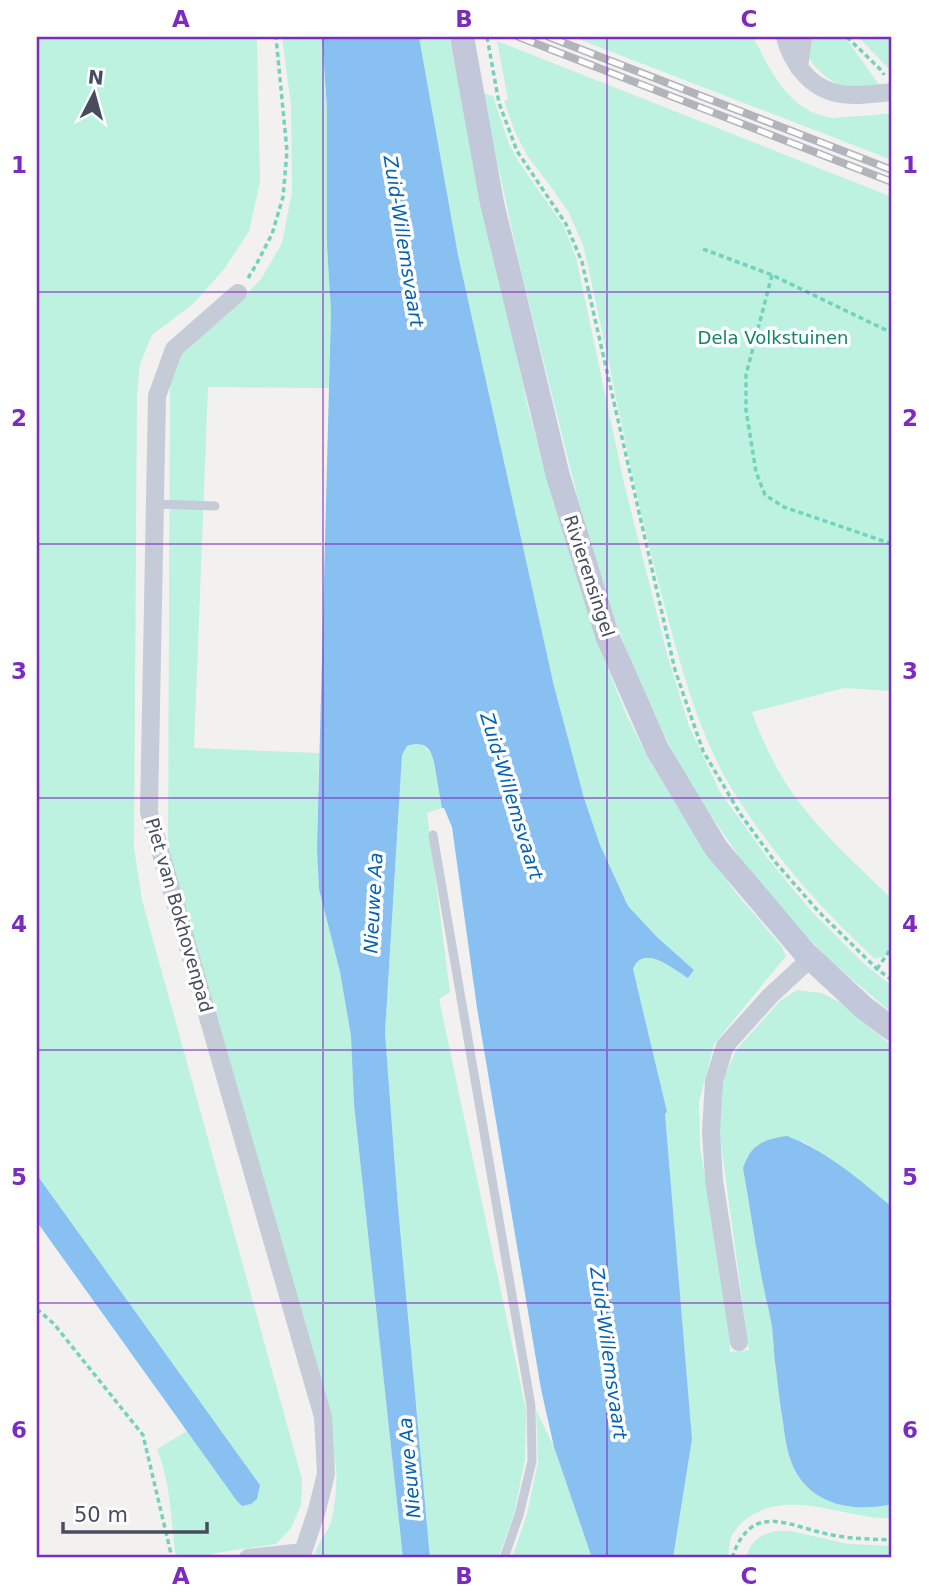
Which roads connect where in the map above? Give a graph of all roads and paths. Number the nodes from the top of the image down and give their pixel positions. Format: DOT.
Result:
graph roads {
  1 [pos="276,37"];
  2 [pos="462,37"];
  3 [pos="487,37"];
  4 [pos="785,37"];
  5 [pos="803,37"];
  6 [pos="847,37"];
  7 [pos="800,68"];
  8 [pos="889,92"];
  9 [pos="703,249"];
  10 [pos="772,275"];
  11 [pos="238,293"];
  12 [pos="892,337"];
  13 [pos="154,504"];
  14 [pos="215,506"];
  15 [pos="892,544"];
  16 [pos="433,835"];
  17 [pos="892,947"];
  18 [pos="811,958"];
  19 [pos="877,969"];
  20 [pos="892,980"];
  21 [pos="892,1029"];
  22 [pos="37,1309"];
  23 [pos="739,1342"];
  24 [pos="892,1540"];
  25 [pos="304,1555"];
  26 [pos="172,1558"];
  27 [pos="248,1558"];
  28 [pos="504,1558"];
  29 [pos="732,1558"];
  1 -- 11 [label="path"];
  2 -- 18 [label="main road, Rivierensingel"];
  3 -- 19 [label="path"];
  4 -- 7 [label="street"];
  5 -- 7 [label="street"];
  6 -- 8 [label="path"];
  7 -- 8 [label="street"];
  9 -- 10 [label="path"];
  10 -- 12 [label="path"];
  10 -- 15 [label="path"];
  11 -- 13 [label="street, Piet van Bokhovenpad"];
  13 -- 14 [label="lane"];
  13 -- 25 [label="street, Piet van Bokhovenpad"];
  16 -- 28 [label="lane"];
  17 -- 19 [label="path"];
  18 -- 21 [label="main road, Rivierensingel"];
  18 -- 23 [label="street"];
  19 -- 20 [label="path"];
  22 -- 26 [label="path"];
  24 -- 29 [label="path"];
  25 -- 27 [label="street, Piet van Bokhovenpad"];
}
